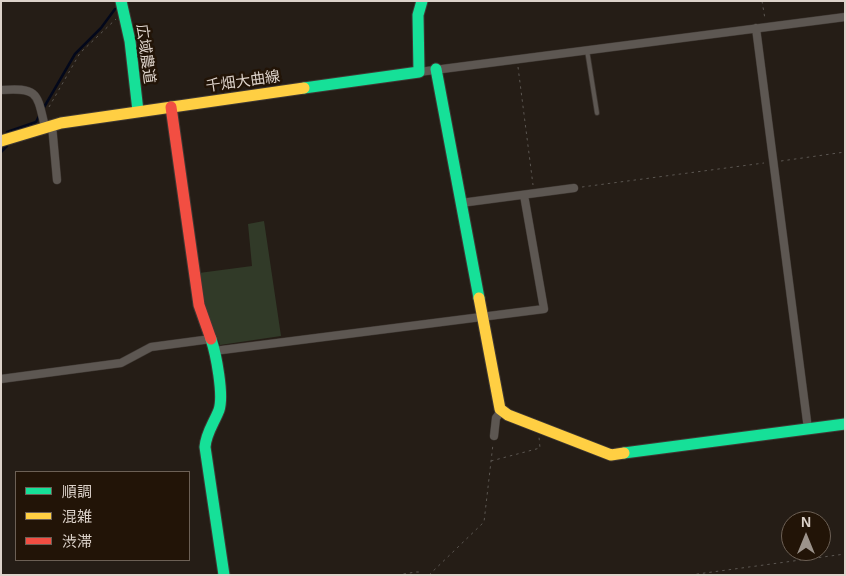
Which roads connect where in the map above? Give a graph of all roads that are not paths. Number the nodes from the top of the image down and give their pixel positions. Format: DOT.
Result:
graph roads {
  1 [pos="422,1"];
  2 [pos="122,7"];
  3 [pos="845,17"];
  4 [pos="756,28"];
  5 [pos="588,50"];
  6 [pos="436,69"];
  7 [pos="419,72"];
  8 [pos="1,90"];
  9 [pos="171,107"];
  10 [pos="138,111"];
  11 [pos="597,113"];
  12 [pos="47,123"];
  13 [pos="1,141"];
  14 [pos="57,180"];
  15 [pos="574,188"];
  16 [pos="524,195"];
  17 [pos="461,203"];
  18 [pos="483,316"];
  19 [pos="211,339"];
  20 [pos="214,351"];
  21 [pos="1,379"];
  22 [pos="502,410"];
  23 [pos="845,424"];
  24 [pos="808,429"];
  25 [pos="494,436"];
  26 [pos="224,575"];
  1 -- 7 [label="street"];
  2 -- 10 [label="street, 広域農道"];
  3 -- 4 [label="street"];
  4 -- 5 [label="street"];
  4 -- 24 [label="street"];
  5 -- 6 [label="street"];
  5 -- 11 [label="lane"];
  6 -- 7 [label="street"];
  6 -- 17 [label="street"];
  7 -- 9 [label="street, 千畑大曲線"];
  8 -- 12 [label="street"];
  9 -- 10 [label="street, 千畑大曲線"];
  9 -- 19 [label="street"];
  10 -- 12 [label="street, 千畑大曲線"];
  12 -- 13 [label="street, 千畑大曲線"];
  12 -- 14 [label="street"];
  15 -- 16 [label="street"];
  16 -- 17 [label="street"];
  16 -- 18 [label="street"];
  17 -- 18 [label="street"];
  18 -- 20 [label="street"];
  18 -- 22 [label="street"];
  19 -- 20 [label="street"];
  19 -- 21 [label="street"];
  20 -- 26 [label="street"];
  22 -- 24 [label="street"];
  22 -- 25 [label="street"];
  23 -- 24 [label="street"];
}
